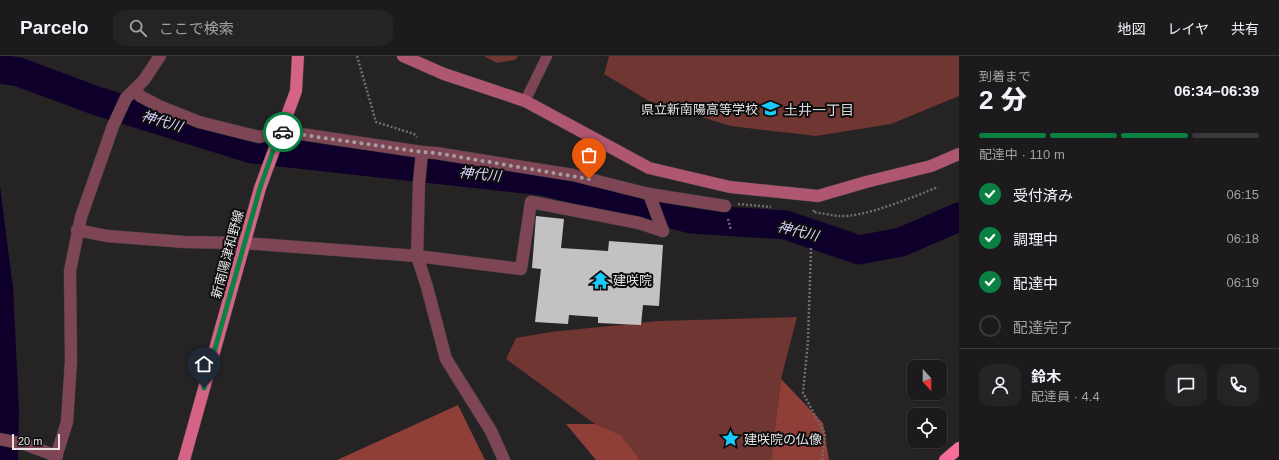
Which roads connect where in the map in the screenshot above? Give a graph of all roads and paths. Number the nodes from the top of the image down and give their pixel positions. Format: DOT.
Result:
graph roads {
  1 [pos="160,56"];
  2 [pos="298,56"];
  3 [pos="357,56"];
  4 [pos="403,56"];
  5 [pos="547,56"];
  6 [pos="134,89"];
  7 [pos="525,100"];
  8 [pos="278,137"];
  9 [pos="422,152"];
  10 [pos="436,153"];
  11 [pos="959,154"];
  12 [pos="938,187"];
  13 [pos="649,194"];
  14 [pos="725,206"];
  15 [pos="773,207"];
  16 [pos="814,212"];
  17 [pos="77,230"];
  18 [pos="243,243"];
  19 [pos="811,248"];
  20 [pos="417,256"];
  21 [pos="0,439"];
  22 [pos="959,448"];
  23 [pos="56,458"];
  24 [pos="184,460"];
  25 [pos="504,460"];
  26 [pos="822,460"];
  27 [pos="945,460"];
  1 -- 6 [label="street"];
  2 -- 8 [label="main road, 新南陽津和野線"];
  3 -- 10 [label="path"];
  4 -- 7 [label="street"];
  5 -- 7 [label="lane"];
  6 -- 8 [label="street"];
  6 -- 17 [label="street"];
  7 -- 11 [label="street"];
  8 -- 9 [label="street"];
  8 -- 18 [label="main road, 新南陽津和野線"];
  9 -- 10 [label="street"];
  9 -- 20 [label="street"];
  10 -- 13 [label="street"];
  12 -- 16 [label="path"];
  13 -- 14 [label="street"];
  13 -- 20 [label="street"];
  14 -- 15 [label="path"];
  17 -- 18 [label="street"];
  17 -- 23 [label="street"];
  18 -- 20 [label="street"];
  18 -- 24 [label="main road, 新南陽津和野線"];
  19 -- 26 [label="path"];
  20 -- 25 [label="street"];
  21 -- 23 [label="street"];
  22 -- 27 [label="highway"];
}
